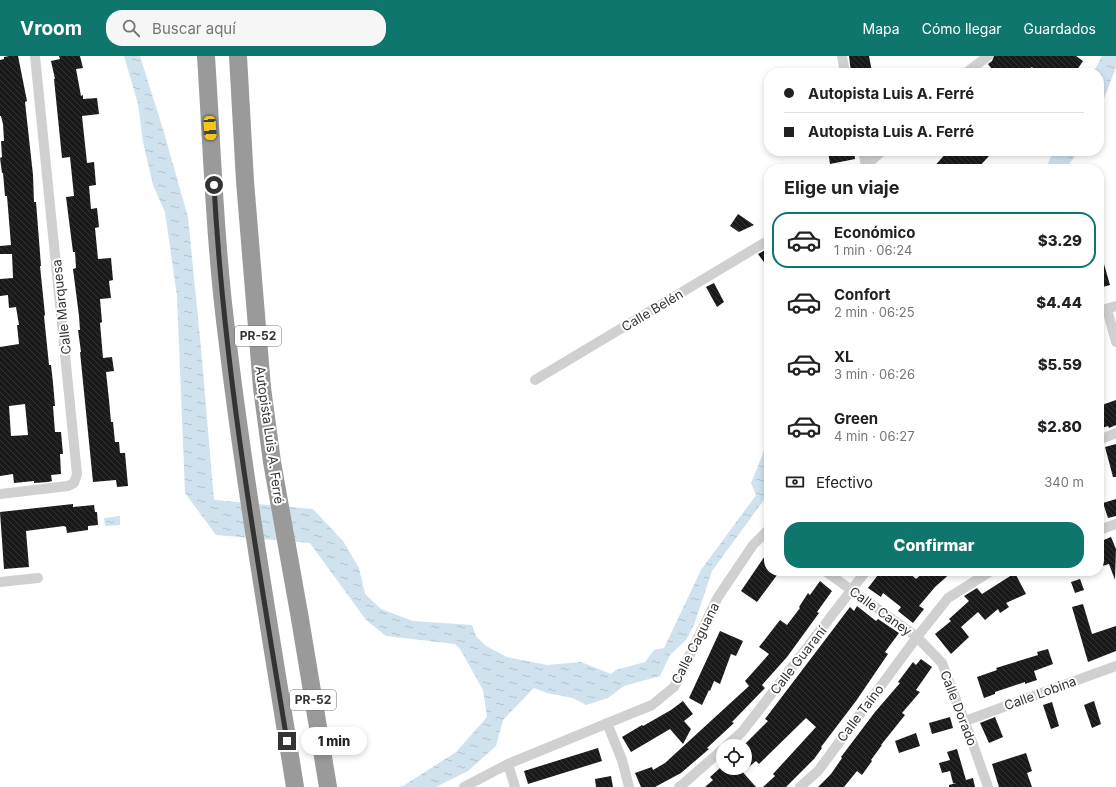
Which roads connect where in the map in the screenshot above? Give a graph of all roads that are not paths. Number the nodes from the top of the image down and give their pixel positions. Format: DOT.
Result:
graph roads {
  1 [pos="35,56"];
  2 [pos="206,56"];
  3 [pos="238,56"];
  4 [pos="842,56"];
  5 [pos="988,56"];
  6 [pos="845,68"];
  7 [pos="972,68"];
  8 [pos="876,156"];
  9 [pos="867,164"];
  10 [pos="764,243"];
  11 [pos="1107,308"];
  12 [pos="1116,342"];
  13 [pos="535,380"];
  14 [pos="1116,434"];
  15 [pos="1104,438"];
  16 [pos="0,494"];
  17 [pos="1116,524"];
  18 [pos="1104,528"];
  19 [pos="764,535"];
  20 [pos="832,576"];
  21 [pos="862,576"];
  22 [pos="983,576"];
  23 [pos="38,578"];
  24 [pos="0,582"];
  25 [pos="852,590"];
  26 [pos="917,637"];
  27 [pos="1116,666"];
  28 [pos="965,721"];
  29 [pos="607,723"];
  30 [pos="734,739"];
  31 [pos="716,755"];
  32 [pos="508,764"];
  33 [pos="295,787"];
  34 [pos="328,787"];
  35 [pos="464,787"];
  36 [pos="515,787"];
  37 [pos="629,787"];
  38 [pos="679,787"];
  39 [pos="800,787"];
  40 [pos="988,787"];
  1 -- 16 [label="street, Calle Marquesa"];
  2 -- 33 [label="highway, PR-52"];
  3 -- 34 [label="highway, Autopista Luis A. Ferré / PR-52"];
  4 -- 6 [label="street"];
  5 -- 7 [label="street"];
  8 -- 9 [label="street"];
  10 -- 13 [label="street, Calle Belén"];
  11 -- 12 [label="street"];
  14 -- 15 [label="street"];
  17 -- 18 [label="street"];
  19 -- 29 [label="street, Calle Caguana"];
  20 -- 25 [label="street, Calle Caney"];
  21 -- 25 [label="street, Calle Guaraní"];
  22 -- 26 [label="street, Calle Taíno"];
  23 -- 24 [label="street"];
  25 -- 26 [label="street, Calle Caney"];
  25 -- 30 [label="street, Calle Guaraní"];
  26 -- 28 [label="street, Calle Dorado"];
  26 -- 39 [label="street, Calle Taíno"];
  27 -- 28 [label="street, Calle Lobina"];
  28 -- 40 [label="street, Calle Dorado"];
  29 -- 32 [label="street, Calle Caguana"];
  29 -- 37 [label="street"];
  31 -- 38 [label="street"];
  32 -- 35 [label="street, Calle Caguana"];
  32 -- 36 [label="street"];
}
